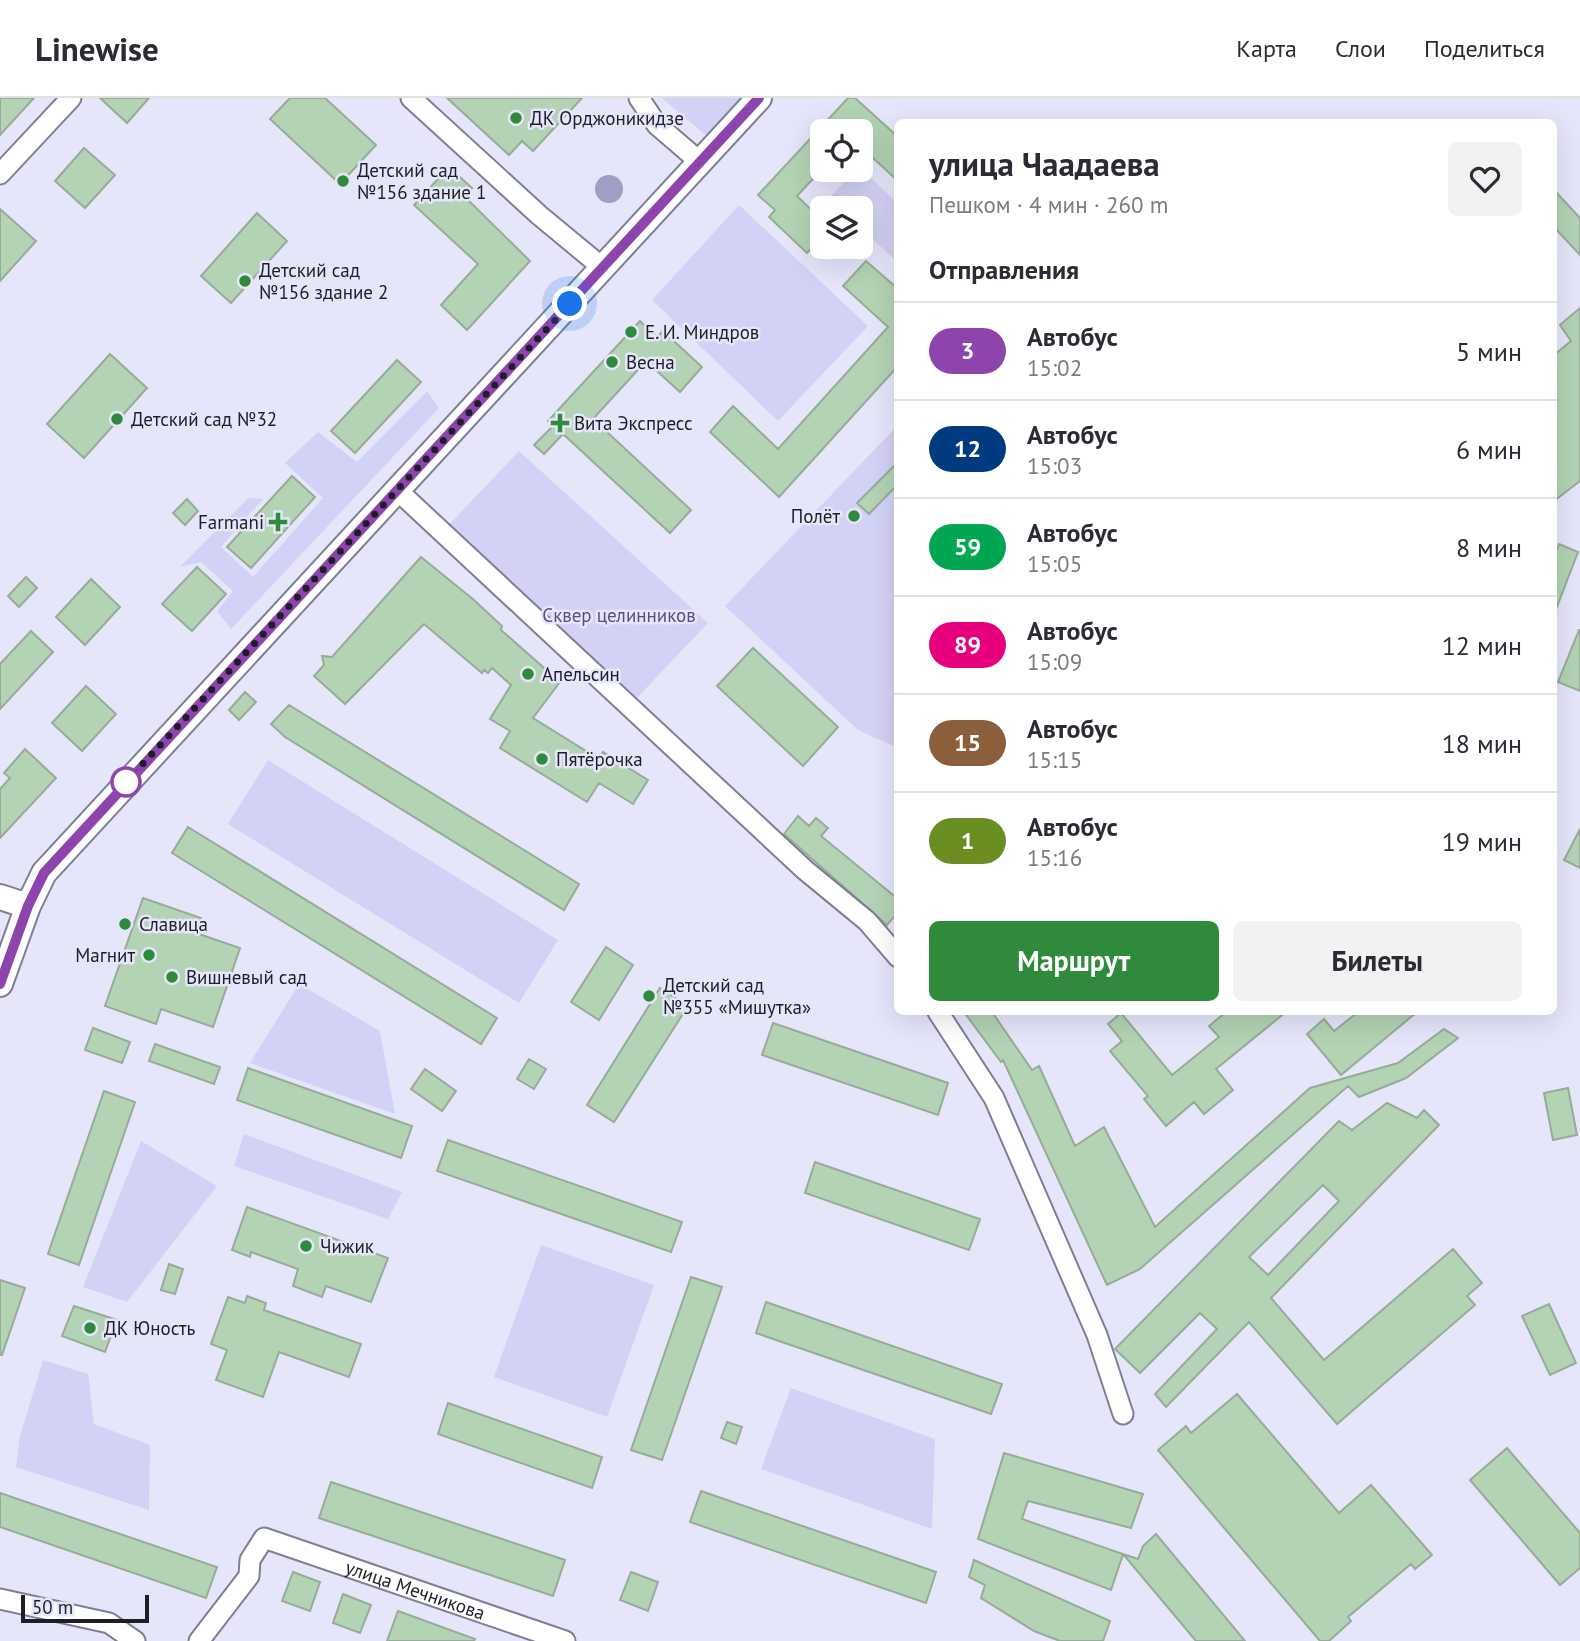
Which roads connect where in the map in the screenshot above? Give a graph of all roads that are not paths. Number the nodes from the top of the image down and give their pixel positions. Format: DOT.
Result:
graph roads {
  1 [pos="71,98"];
  2 [pos="411,98"];
  3 [pos="639,98"];
  4 [pos="759,98"];
  5 [pos="700,162"];
  6 [pos="0,174"];
  7 [pos="603,268"];
  8 [pos="397,490"];
  9 [pos="0,897"];
  10 [pos="28,906"];
  11 [pos="894,952"];
  12 [pos="0,984"];
  13 [pos="940,1015"];
  14 [pos="1123,1414"];
  15 [pos="0,1600"];
  16 [pos="135,1641"];
  17 [pos="199,1641"];
  18 [pos="565,1641"];
  1 -- 6 [label="street"];
  2 -- 7 [label="street"];
  3 -- 5 [label="street"];
  4 -- 5 [label="street"];
  5 -- 7 [label="street"];
  7 -- 8 [label="street"];
  8 -- 10 [label="street"];
  8 -- 11 [label="street"];
  9 -- 10 [label="street"];
  10 -- 12 [label="street"];
  13 -- 14 [label="street"];
  15 -- 16 [label="street"];
  17 -- 18 [label="street, улица Мечникова"];
}
